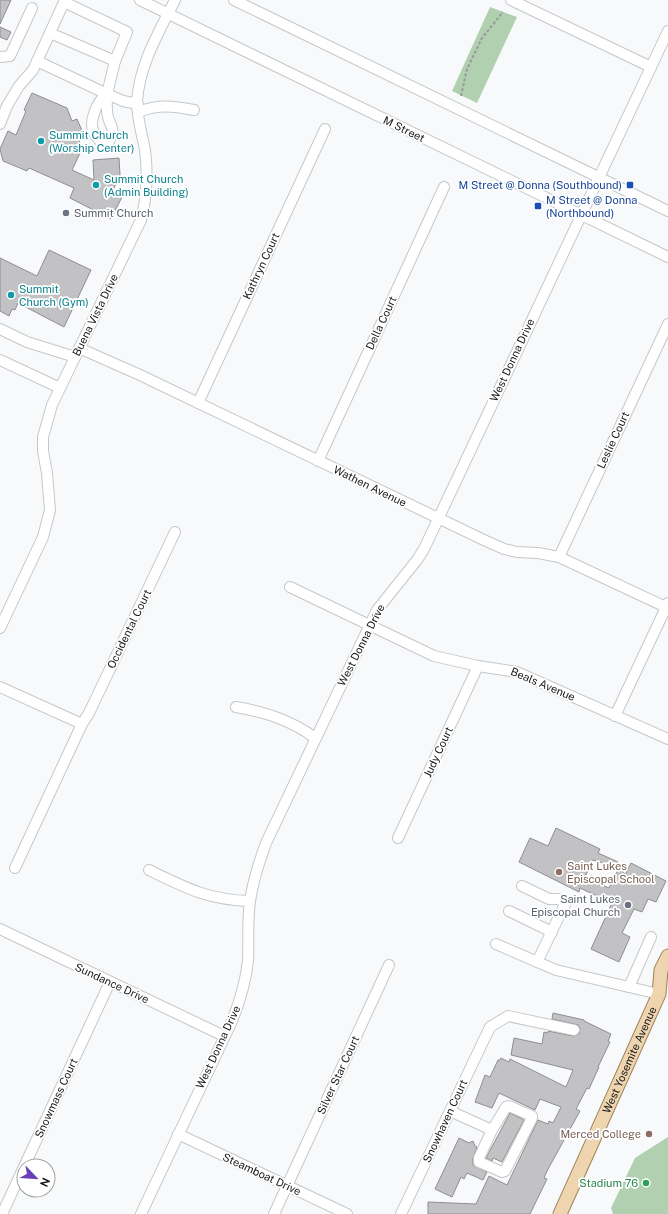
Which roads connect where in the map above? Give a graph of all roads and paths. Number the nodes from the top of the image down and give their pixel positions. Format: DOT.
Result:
graph roads {
  1 [pos="140,0"];
  2 [pos="175,0"];
  3 [pos="234,0"];
  4 [pos="511,0"];
  5 [pos="32,8"];
  6 [pos="503,12"];
  7 [pos="169,13"];
  8 [pos="668,31"];
  9 [pos="50,33"];
  10 [pos="0,57"];
  11 [pos="115,61"];
  12 [pos="37,62"];
  13 [pos="651,67"];
  14 [pos="107,94"];
  15 [pos="461,96"];
  16 [pos="138,108"];
  17 [pos="194,110"];
  18 [pos="0,124"];
  19 [pos="324,129"];
  20 [pos="599,177"];
  21 [pos="444,187"];
  22 [pos="668,211"];
  23 [pos="581,215"];
  24 [pos="668,257"];
  25 [pos="668,324"];
  26 [pos="0,329"];
  27 [pos="77,353"];
  28 [pos="0,360"];
  29 [pos="60,388"];
  30 [pos="198,403"];
  31 [pos="318,461"];
  32 [pos="438,519"];
  33 [pos="175,532"];
  34 [pos="559,557"];
  35 [pos="290,587"];
  36 [pos="667,606"];
  37 [pos="369,625"];
  38 [pos="0,628"];
  39 [pos="478,666"];
  40 [pos="0,687"];
  41 [pos="236,707"];
  42 [pos="615,716"];
  43 [pos="82,724"];
  44 [pos="315,738"];
  45 [pos="668,739"];
  46 [pos="398,838"];
  47 [pos="15,868"];
  48 [pos="149,870"];
  49 [pos="522,886"];
  50 [pos="250,901"];
  51 [pos="509,911"];
  52 [pos="0,930"];
  53 [pos="552,932"];
  54 [pos="651,937"];
  55 [pos="496,944"];
  56 [pos="668,956"];
  57 [pos="537,962"];
  58 [pos="389,965"];
  59 [pos="110,982"];
  60 [pos="629,987"];
  61 [pos="664,990"];
  62 [pos="574,1030"];
  63 [pos="224,1036"];
  64 [pos="450,1111"];
  65 [pos="492,1130"];
  66 [pos="178,1134"];
  67 [pos="288,1186"];
  68 [pos="2,1214"];
  69 [pos="141,1214"];
  70 [pos="274,1214"];
  71 [pos="346,1214"];
  72 [pos="401,1214"];
  73 [pos="560,1214"];
  1 -- 7 [label="street, M Street"];
  2 -- 7 [label="street, Buena Vista Drive"];
  3 -- 20 [label="street"];
  4 -- 13 [label="street"];
  5 -- 10 [label="street"];
  6 -- 15 [label="path"];
  7 -- 16 [label="street, Buena Vista Drive"];
  7 -- 23 [label="street, M Street"];
  8 -- 13 [label="street, West Donna Drive"];
  9 -- 11 [label="street"];
  9 -- 11 [label="street"];
  9 -- 12 [label="street"];
  11 -- 14 [label="street"];
  12 -- 14 [label="street"];
  12 -- 18 [label="street"];
  13 -- 20 [label="street, West Donna Drive"];
  14 -- 16 [label="street"];
  16 -- 17 [label="street"];
  16 -- 27 [label="street, Buena Vista Drive"];
  19 -- 30 [label="street, Kathryn Court"];
  20 -- 22 [label="street"];
  20 -- 23 [label="street, West Donna Drive"];
  21 -- 31 [label="street, Della Court"];
  23 -- 24 [label="street, M Street"];
  23 -- 32 [label="street, West Donna Drive"];
  25 -- 34 [label="street, Leslie Court"];
  26 -- 27 [label="street, Wathen Avenue"];
  27 -- 29 [label="street, Buena Vista Drive"];
  27 -- 30 [label="street, Wathen Avenue"];
  28 -- 29 [label="street"];
  29 -- 38 [label="street, Buena Vista Drive"];
  30 -- 31 [label="street, Wathen Avenue"];
  31 -- 32 [label="street, Wathen Avenue"];
  32 -- 34 [label="street, Wathen Avenue"];
  32 -- 37 [label="street, West Donna Drive"];
  33 -- 43 [label="street, Occidental Court"];
  34 -- 36 [label="street, Wathen Avenue"];
  35 -- 37 [label="street, Beals Avenue"];
  36 -- 42 [label="street"];
  37 -- 39 [label="street, Beals Avenue"];
  37 -- 44 [label="street, West Donna Drive"];
  39 -- 42 [label="street, Beals Avenue"];
  39 -- 46 [label="street, Judy Court"];
  40 -- 43 [label="street"];
  41 -- 44 [label="street"];
  42 -- 45 [label="street, Beals Avenue"];
  43 -- 47 [label="street, Occidental Court"];
  44 -- 50 [label="street, West Donna Drive"];
  48 -- 50 [label="street"];
  49 -- 53 [label="street"];
  50 -- 63 [label="street, West Donna Drive"];
  51 -- 53 [label="street"];
  52 -- 59 [label="street, Sundance Drive"];
  53 -- 57 [label="street"];
  54 -- 60 [label="street"];
  55 -- 57 [label="street"];
  56 -- 61 [label="main road, West Yosemite Avenue"];
  57 -- 60 [label="street"];
  58 -- 67 [label="street, Silver Star Court"];
  59 -- 63 [label="street, Sundance Drive"];
  59 -- 68 [label="street, Snowmass Court"];
  60 -- 61 [label="street"];
  61 -- 73 [label="main road, West Yosemite Avenue"];
  62 -- 64 [label="street, Snowhaven Court"];
  63 -- 66 [label="street, West Donna Drive"];
  64 -- 65 [label="street"];
  64 -- 72 [label="street, Snowhaven Court"];
  65 -- 65 [label="street"];
  66 -- 67 [label="street, Steamboat Drive"];
  66 -- 69 [label="street, West Donna Drive"];
  67 -- 70 [label="street, Silver Star Court"];
  67 -- 71 [label="street, Steamboat Drive"];
}
